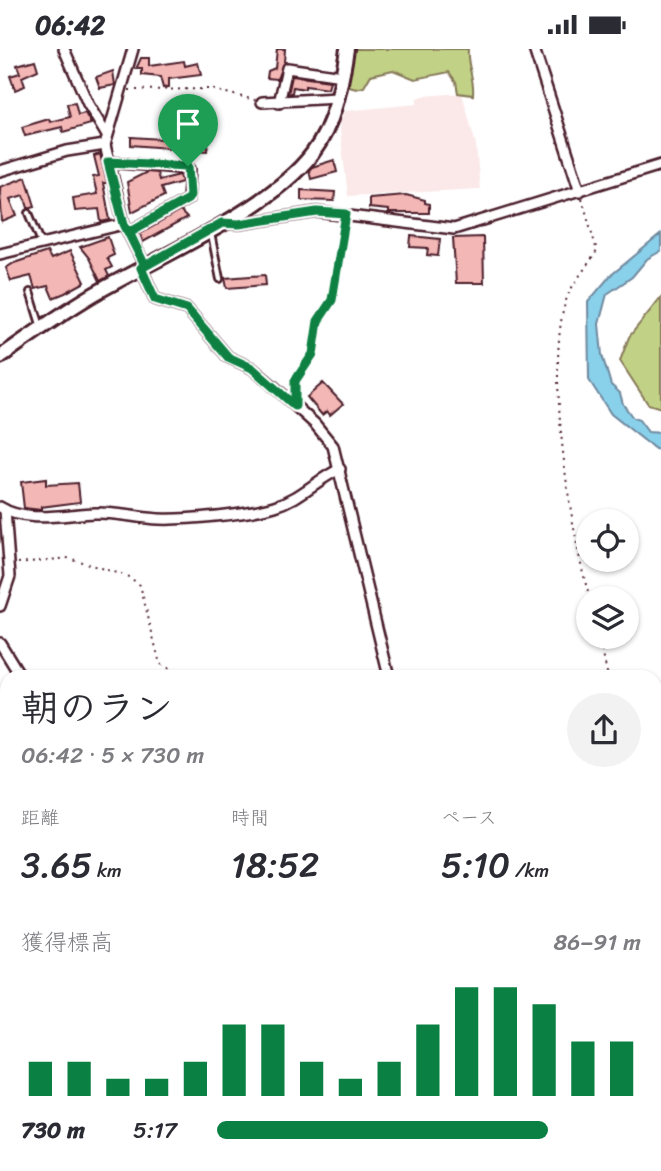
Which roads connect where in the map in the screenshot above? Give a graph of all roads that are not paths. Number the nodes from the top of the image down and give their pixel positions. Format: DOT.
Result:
graph roads {
  1 [pos="64,49"];
  2 [pos="133,49"];
  3 [pos="347,49"];
  4 [pos="534,49"];
  5 [pos="342,76"];
  6 [pos="338,98"];
  7 [pos="262,103"];
  8 [pos="279,103"];
  9 [pos="106,134"];
  10 [pos="105,145"];
  11 [pos="108,162"];
  12 [pos="661,165"];
  13 [pos="0,171"];
  14 [pos="580,191"];
  15 [pos="29,213"];
  16 [pos="222,223"];
  17 [pos="126,228"];
  18 [pos="210,229"];
  19 [pos="41,243"];
  20 [pos="0,254"];
  21 [pos="143,267"];
  22 [pos="220,279"];
  23 [pos="30,292"];
  24 [pos="42,328"];
  25 [pos="0,357"];
  26 [pos="340,470"];
  27 [pos="3,509"];
  28 [pos="0,606"];
  29 [pos="0,643"];
  30 [pos="17,670"];
  31 [pos="387,670"];
  1 -- 9 [label="street"];
  2 -- 9 [label="street"];
  3 -- 5 [label="main road"];
  4 -- 14 [label="street"];
  5 -- 6 [label="main road"];
  5 -- 8 [label="street"];
  6 -- 8 [label="street"];
  6 -- 16 [label="main road"];
  7 -- 8 [label="street"];
  9 -- 10 [label="street"];
  10 -- 11 [label="street"];
  10 -- 13 [label="street"];
  11 -- 17 [label="street"];
  11 -- 17 [label="street"];
  12 -- 14 [label="street"];
  14 -- 16 [label="street"];
  15 -- 19 [label="lane"];
  16 -- 18 [label="main road"];
  17 -- 19 [label="street"];
  17 -- 21 [label="street"];
  18 -- 21 [label="main road"];
  18 -- 22 [label="lane"];
  19 -- 20 [label="street"];
  21 -- 24 [label="main road"];
  21 -- 26 [label="street"];
  23 -- 24 [label="lane"];
  24 -- 25 [label="main road"];
  26 -- 27 [label="street"];
  26 -- 31 [label="street"];
  27 -- 28 [label="street"];
  29 -- 30 [label="street"];
}
